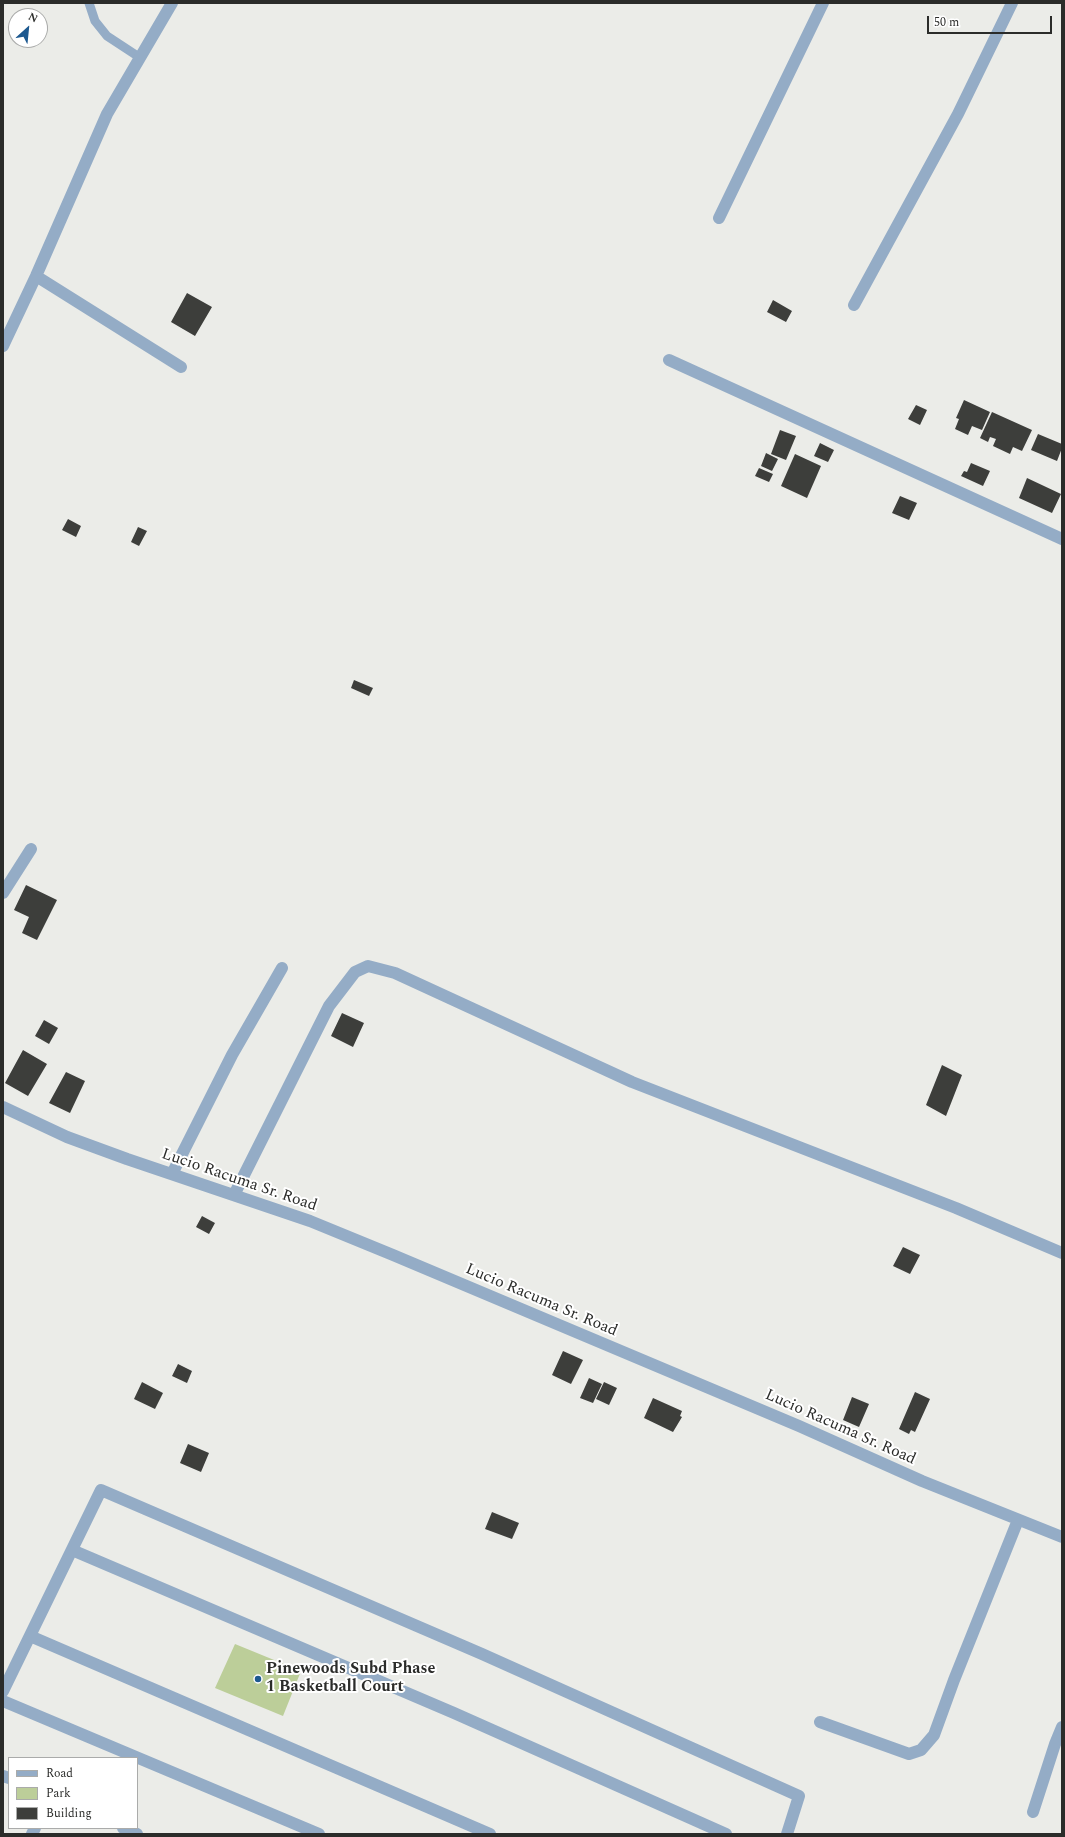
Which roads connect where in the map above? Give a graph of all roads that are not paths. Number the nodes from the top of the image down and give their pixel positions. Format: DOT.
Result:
graph roads {
  1 [pos="89,3"];
  2 [pos="172,3"];
  3 [pos="823,3"];
  4 [pos="1012,3"];
  5 [pos="139,57"];
  6 [pos="718,218"];
  7 [pos="36,276"];
  8 [pos="854,305"];
  9 [pos="3,346"];
  10 [pos="669,360"];
  11 [pos="181,367"];
  12 [pos="1062,539"];
  13 [pos="31,849"];
  14 [pos="3,893"];
  15 [pos="282,968"];
  16 [pos="3,1107"];
  17 [pos="172,1174"];
  18 [pos="234,1195"];
  19 [pos="1062,1253"];
  20 [pos="1018,1520"];
  21 [pos="1062,1537"];
  22 [pos="72,1550"];
  23 [pos="30,1636"];
  24 [pos="3,1691"];
  25 [pos="3,1701"];
  26 [pos="820,1722"];
  27 [pos="1062,1727"];
  28 [pos="136,1757"];
  29 [pos="138,1758"];
  30 [pos="1033,1812"];
  31 [pos="125,1829"];
  32 [pos="136,1834"];
  33 [pos="319,1834"];
  34 [pos="490,1834"];
  35 [pos="726,1834"];
  36 [pos="787,1834"];
  1 -- 5 [label="lane"];
  2 -- 5 [label="street"];
  3 -- 6 [label="street"];
  4 -- 8 [label="street"];
  5 -- 7 [label="street"];
  7 -- 9 [label="street"];
  7 -- 11 [label="street"];
  10 -- 12 [label="street"];
  13 -- 14 [label="street"];
  15 -- 17 [label="street"];
  16 -- 17 [label="street, Lucio Racuma Sr. Road"];
  17 -- 18 [label="street, Lucio Racuma Sr. Road"];
  18 -- 19 [label="street"];
  18 -- 20 [label="street, Lucio Racuma Sr. Road"];
  20 -- 21 [label="street, Lucio Racuma Sr. Road"];
  20 -- 26 [label="street"];
  22 -- 23 [label="street"];
  22 -- 35 [label="street"];
  22 -- 36 [label="street"];
  23 -- 24 [label="street"];
  23 -- 34 [label="street"];
  25 -- 28 [label="street"];
  27 -- 30 [label="street"];
  29 -- 33 [label="street"];
  31 -- 32 [label="street"];
}
